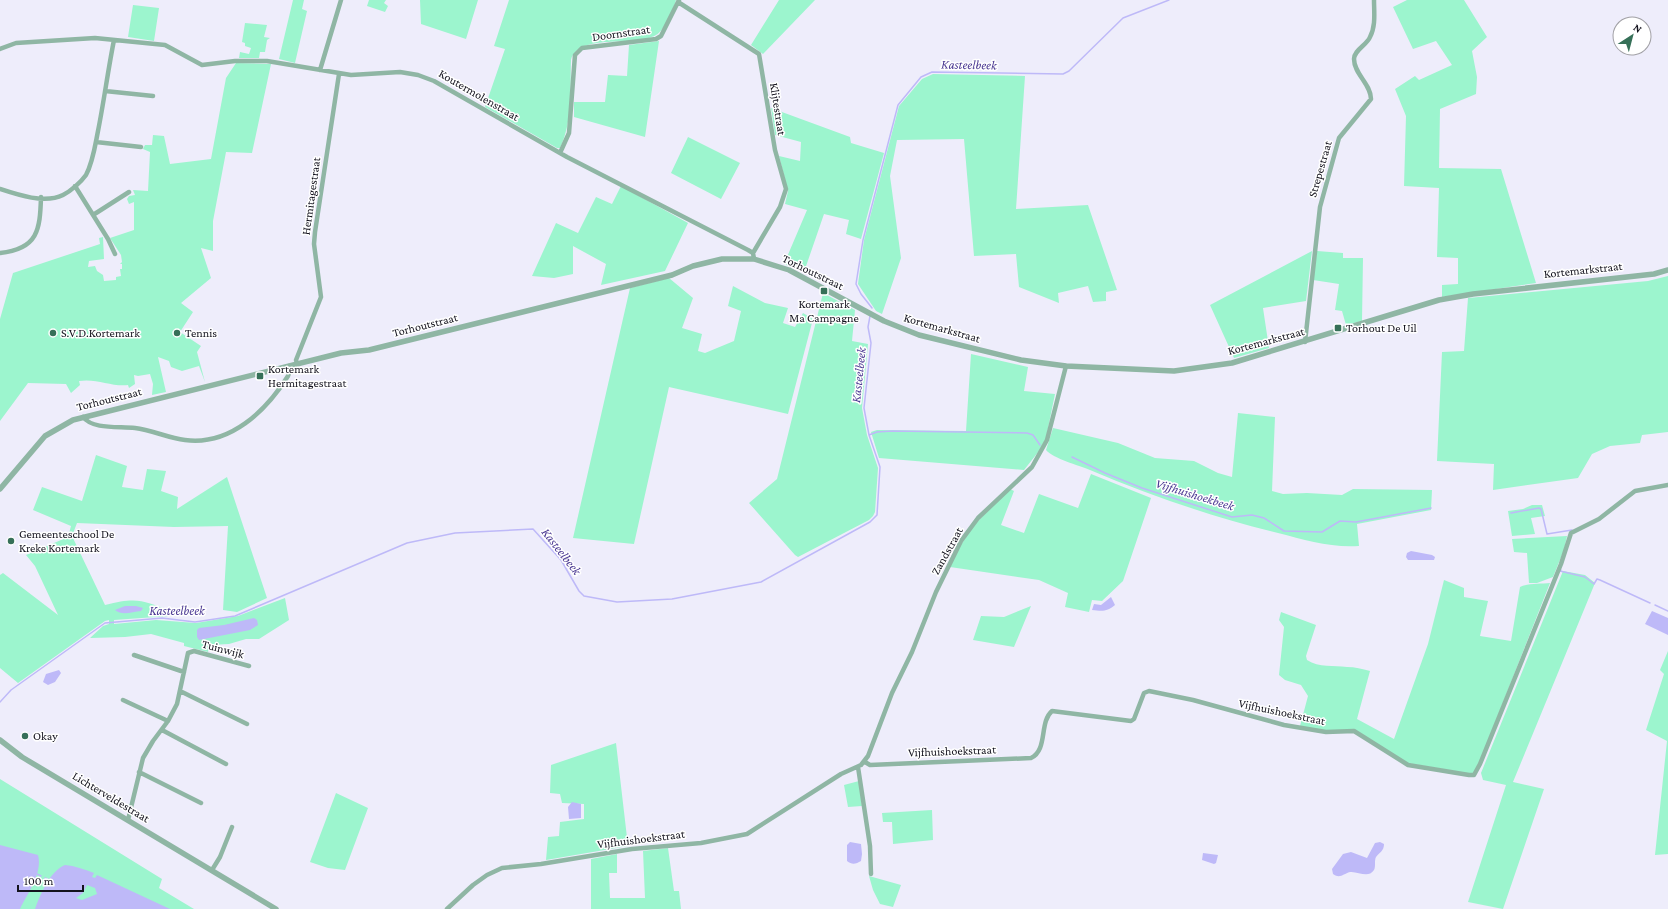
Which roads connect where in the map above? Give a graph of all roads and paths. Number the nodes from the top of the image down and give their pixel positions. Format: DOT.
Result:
graph roads {
  1 [pos="341,0"];
  2 [pos="1374,0"];
  3 [pos="679,1"];
  4 [pos="114,40"];
  5 [pos="0,49"];
  6 [pos="320,70"];
  7 [pos="339,74"];
  8 [pos="105,91"];
  9 [pos="153,96"];
  10 [pos="96,142"];
  11 [pos="142,147"];
  12 [pos="560,153"];
  13 [pos="75,186"];
  14 [pos="0,189"];
  15 [pos="130,192"];
  16 [pos="41,197"];
  17 [pos="93,215"];
  18 [pos="0,253"];
  19 [pos="115,254"];
  20 [pos="754,256"];
  21 [pos="1668,270"];
  22 [pos="871,314"];
  23 [pos="1305,342"];
  24 [pos="297,364"];
  25 [pos="289,366"];
  26 [pos="1066,366"];
  27 [pos="83,416"];
  28 [pos="1668,485"];
  29 [pos="0,490"];
  30 [pos="134,654"];
  31 [pos="249,666"];
  32 [pos="184,672"];
  33 [pos="180,691"];
  34 [pos="123,700"];
  35 [pos="168,721"];
  36 [pos="247,724"];
  37 [pos="162,730"];
  38 [pos="0,740"];
  39 [pos="865,762"];
  40 [pos="226,764"];
  41 [pos="858,767"];
  42 [pos="139,772"];
  43 [pos="201,803"];
  44 [pos="128,820"];
  45 [pos="232,827"];
  46 [pos="212,870"];
  47 [pos="872,874"];
  48 [pos="276,909"];
  49 [pos="447,909"];
  1 -- 6 [label="street"];
  2 -- 23 [label="street, Strepestraat"];
  3 -- 12 [label="street, Doornstraat"];
  3 -- 20 [label="street, Klijtestraat"];
  4 -- 5 [label="street, Koutermolenstraat"];
  4 -- 6 [label="street, Koutermolenstraat"];
  4 -- 8 [label="street"];
  6 -- 7 [label="street, Koutermolenstraat"];
  7 -- 12 [label="street, Koutermolenstraat"];
  7 -- 24 [label="street, Hermitagestraat"];
  8 -- 9 [label="street"];
  8 -- 10 [label="street"];
  10 -- 11 [label="street"];
  10 -- 13 [label="street"];
  12 -- 20 [label="street, Koutermolenstraat"];
  13 -- 16 [label="street"];
  13 -- 17 [label="street"];
  14 -- 16 [label="street"];
  15 -- 17 [label="street"];
  16 -- 18 [label="street"];
  17 -- 19 [label="street"];
  20 -- 22 [label="street, Torhoutstraat"];
  20 -- 24 [label="street, Torhoutstraat"];
  21 -- 23 [label="street, Kortemarkstraat"];
  22 -- 26 [label="street, Kortemarkstraat"];
  23 -- 26 [label="street, Kortemarkstraat"];
  24 -- 25 [label="street, Torhoutstraat"];
  25 -- 27 [label="street, Torhoutstraat"];
  25 -- 27 [label="street"];
  26 -- 39 [label="street, Zandstraat"];
  27 -- 29 [label="street, Torhoutstraat"];
  28 -- 39 [label="street, Vijfhuishoekstraat"];
  30 -- 32 [label="street"];
  31 -- 32 [label="street, Tuinwijk"];
  32 -- 33 [label="street, Tuinwijk"];
  33 -- 35 [label="street, Tuinwijk"];
  33 -- 36 [label="street"];
  34 -- 35 [label="street"];
  35 -- 37 [label="street, Tuinwijk"];
  37 -- 40 [label="street"];
  37 -- 42 [label="street, Tuinwijk"];
  38 -- 44 [label="street, Lichterveldestraat"];
  39 -- 41 [label="street, Vijfhuishoekstraat"];
  41 -- 47 [label="street"];
  41 -- 49 [label="street, Vijfhuishoekstraat"];
  42 -- 43 [label="street"];
  42 -- 44 [label="street, Tuinwijk"];
  44 -- 46 [label="street, Lichterveldestraat"];
  45 -- 46 [label="street"];
  46 -- 48 [label="street, Lichterveldestraat"];
}
